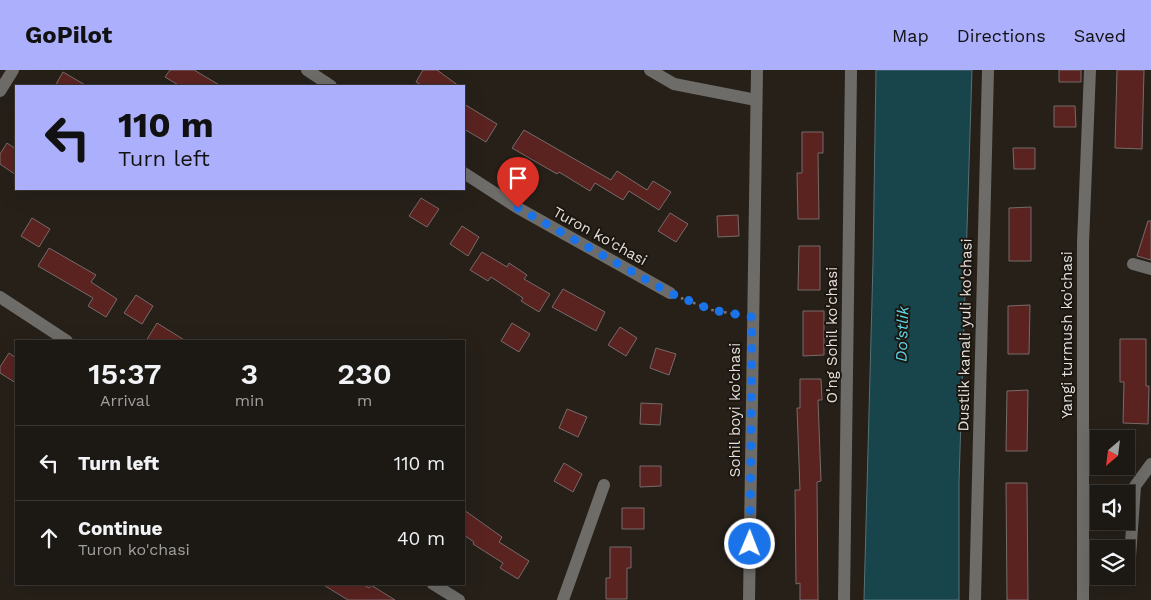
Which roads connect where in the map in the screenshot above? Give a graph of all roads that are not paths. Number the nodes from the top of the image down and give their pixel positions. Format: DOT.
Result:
graph roads {
  1 [pos="13,70"];
  2 [pos="306,70"];
  3 [pos="650,70"];
  4 [pos="757,70"];
  5 [pos="850,70"];
  6 [pos="988,70"];
  7 [pos="1090,70"];
  8 [pos="329,85"];
  9 [pos="0,91"];
  10 [pos="756,100"];
  11 [pos="465,174"];
  12 [pos="1133,264"];
  13 [pos="1151,269"];
  14 [pos="670,293"];
  15 [pos="0,296"];
  16 [pos="66,340"];
  17 [pos="1151,464"];
  18 [pos="604,485"];
  19 [pos="1131,540"];
  20 [pos="435,585"];
  21 [pos="459,600"];
  22 [pos="563,600"];
  23 [pos="749,600"];
  24 [pos="844,600"];
  25 [pos="975,600"];
  26 [pos="1083,600"];
  1 -- 9 [label="street"];
  2 -- 8 [label="street"];
  3 -- 10 [label="street"];
  4 -- 10 [label="street, Sohil boyi ko'chasi"];
  5 -- 24 [label="street, O'ng Sohil ko'chasi"];
  6 -- 25 [label="street, Dustlik kanali yuli ko'chasi"];
  7 -- 26 [label="street, Yangi turmush ko'chasi"];
  10 -- 23 [label="street, Sohil boyi ko'chasi"];
  11 -- 14 [label="street, Turon ko'chasi"];
  12 -- 13 [label="street"];
  15 -- 16 [label="street"];
  17 -- 19 [label="street"];
  18 -- 22 [label="street"];
  20 -- 21 [label="street"];
}
